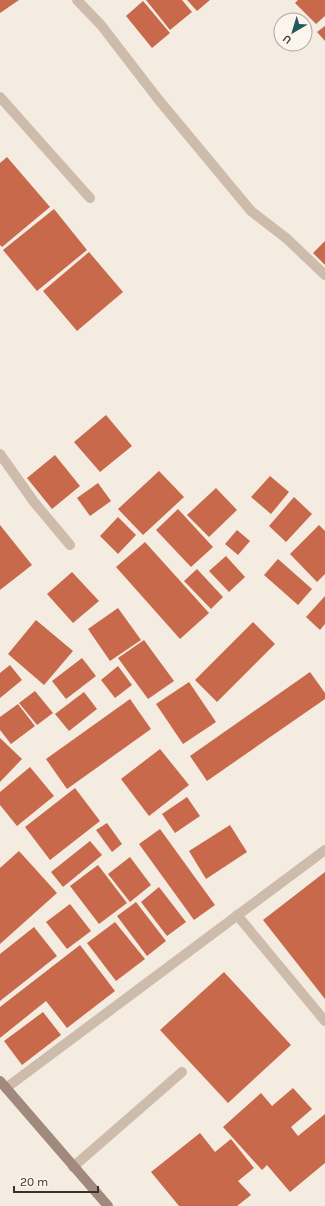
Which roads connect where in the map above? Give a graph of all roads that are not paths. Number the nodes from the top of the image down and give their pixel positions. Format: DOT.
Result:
graph roads {
  1 [pos="77,0"];
  2 [pos="0,97"];
  3 [pos="90,198"];
  4 [pos="325,275"];
  5 [pos="0,454"];
  6 [pos="70,545"];
  7 [pos="325,850"];
  8 [pos="237,915"];
  9 [pos="325,1021"];
  10 [pos="182,1072"];
  11 [pos="2,1087"];
  12 [pos="73,1167"];
  13 [pos="108,1206"];
  1 -- 4 [label="street"];
  2 -- 3 [label="street"];
  5 -- 6 [label="street"];
  7 -- 8 [label="street"];
  8 -- 9 [label="street"];
  8 -- 11 [label="street"];
  10 -- 12 [label="street"];
  11 -- 12 [label="main road"];
  12 -- 13 [label="main road"];
}
